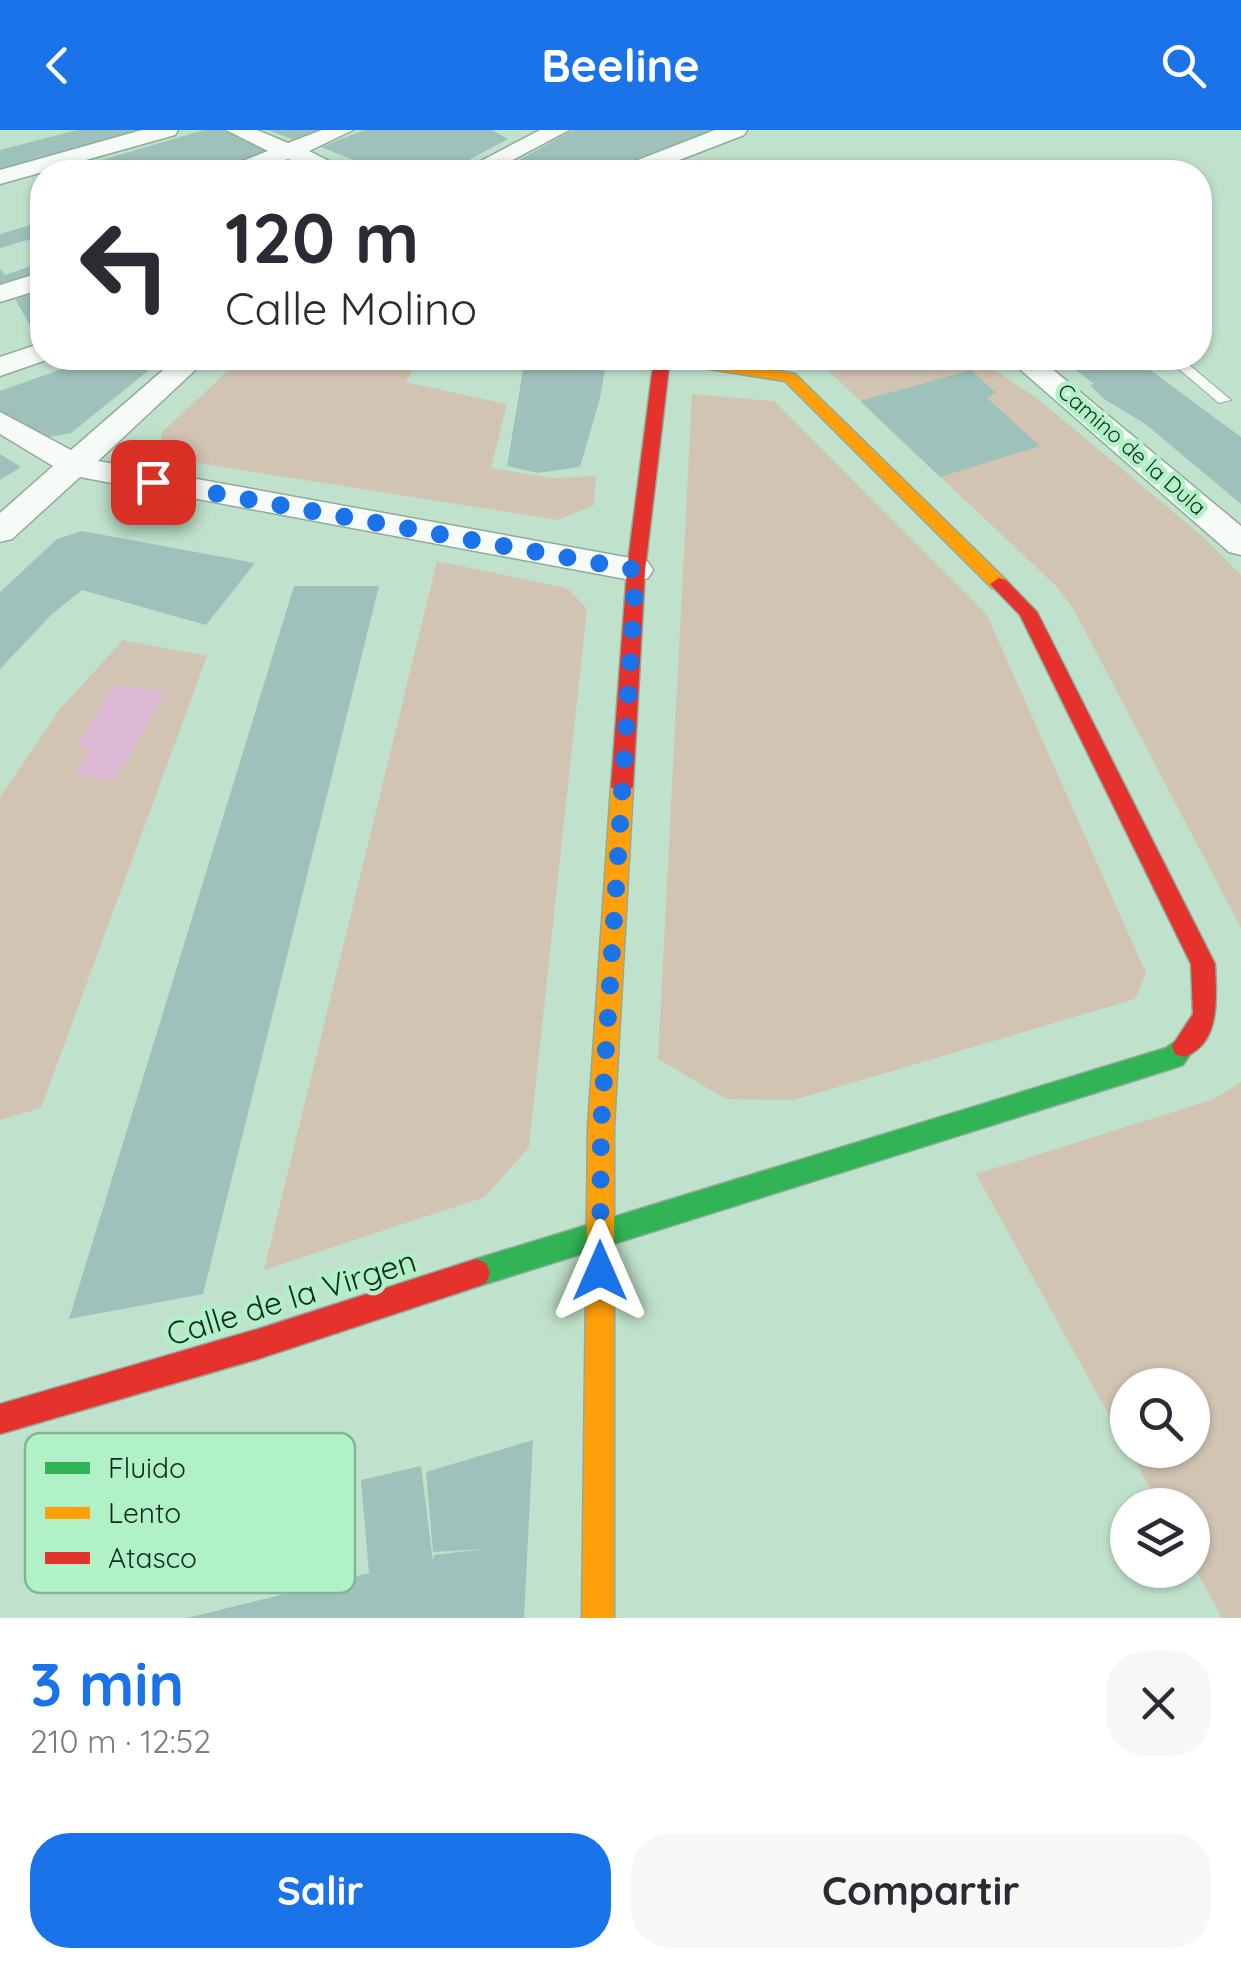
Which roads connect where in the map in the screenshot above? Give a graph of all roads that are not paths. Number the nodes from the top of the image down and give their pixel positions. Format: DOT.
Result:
graph roads {
  1 [pos="167,130"];
  2 [pos="237,130"];
  3 [pos="342,130"];
  4 [pos="506,130"];
  5 [pos="558,130"];
  6 [pos="731,138"];
  7 [pos="531,142"];
  8 [pos="290,151"];
  9 [pos="58,160"];
  10 [pos="266,160"];
  11 [pos="311,160"];
  12 [pos="496,160"];
  13 [pos="664,160"];
  14 [pos="30,168"];
  15 [pos="0,176"];
  16 [pos="30,284"];
  17 [pos="0,294"];
  18 [pos="30,356"];
  19 [pos="0,367"];
  20 [pos="181,370"];
  21 [pos="661,370"];
  22 [pos="746,370"];
  23 [pos="1037,370"];
  24 [pos="1188,370"];
  25 [pos="1224,400"];
  26 [pos="0,421"];
  27 [pos="74,466"];
  28 [pos="0,531"];
  29 [pos="1241,544"];
  30 [pos="636,570"];
  31 [pos="600,1232"];
  32 [pos="0,1419"];
  33 [pos="598,1618"];
  1 -- 9 [label="street"];
  2 -- 8 [label="street"];
  3 -- 8 [label="street"];
  4 -- 7 [label="street"];
  5 -- 7 [label="street"];
  6 -- 13 [label="street"];
  7 -- 12 [label="street"];
  8 -- 10 [label="street"];
  8 -- 11 [label="street"];
  14 -- 15 [label="street"];
  16 -- 17 [label="street"];
  18 -- 19 [label="street"];
  20 -- 27 [label="street"];
  21 -- 30 [label="street"];
  22 -- 31 [label="street, Calle de la Virgen"];
  23 -- 29 [label="street, Camino de la Dula"];
  24 -- 25 [label="lane"];
  26 -- 27 [label="street"];
  27 -- 28 [label="street"];
  27 -- 30 [label="street"];
  30 -- 31 [label="street"];
  31 -- 32 [label="street, Calle de la Virgen"];
  31 -- 33 [label="street"];
}
